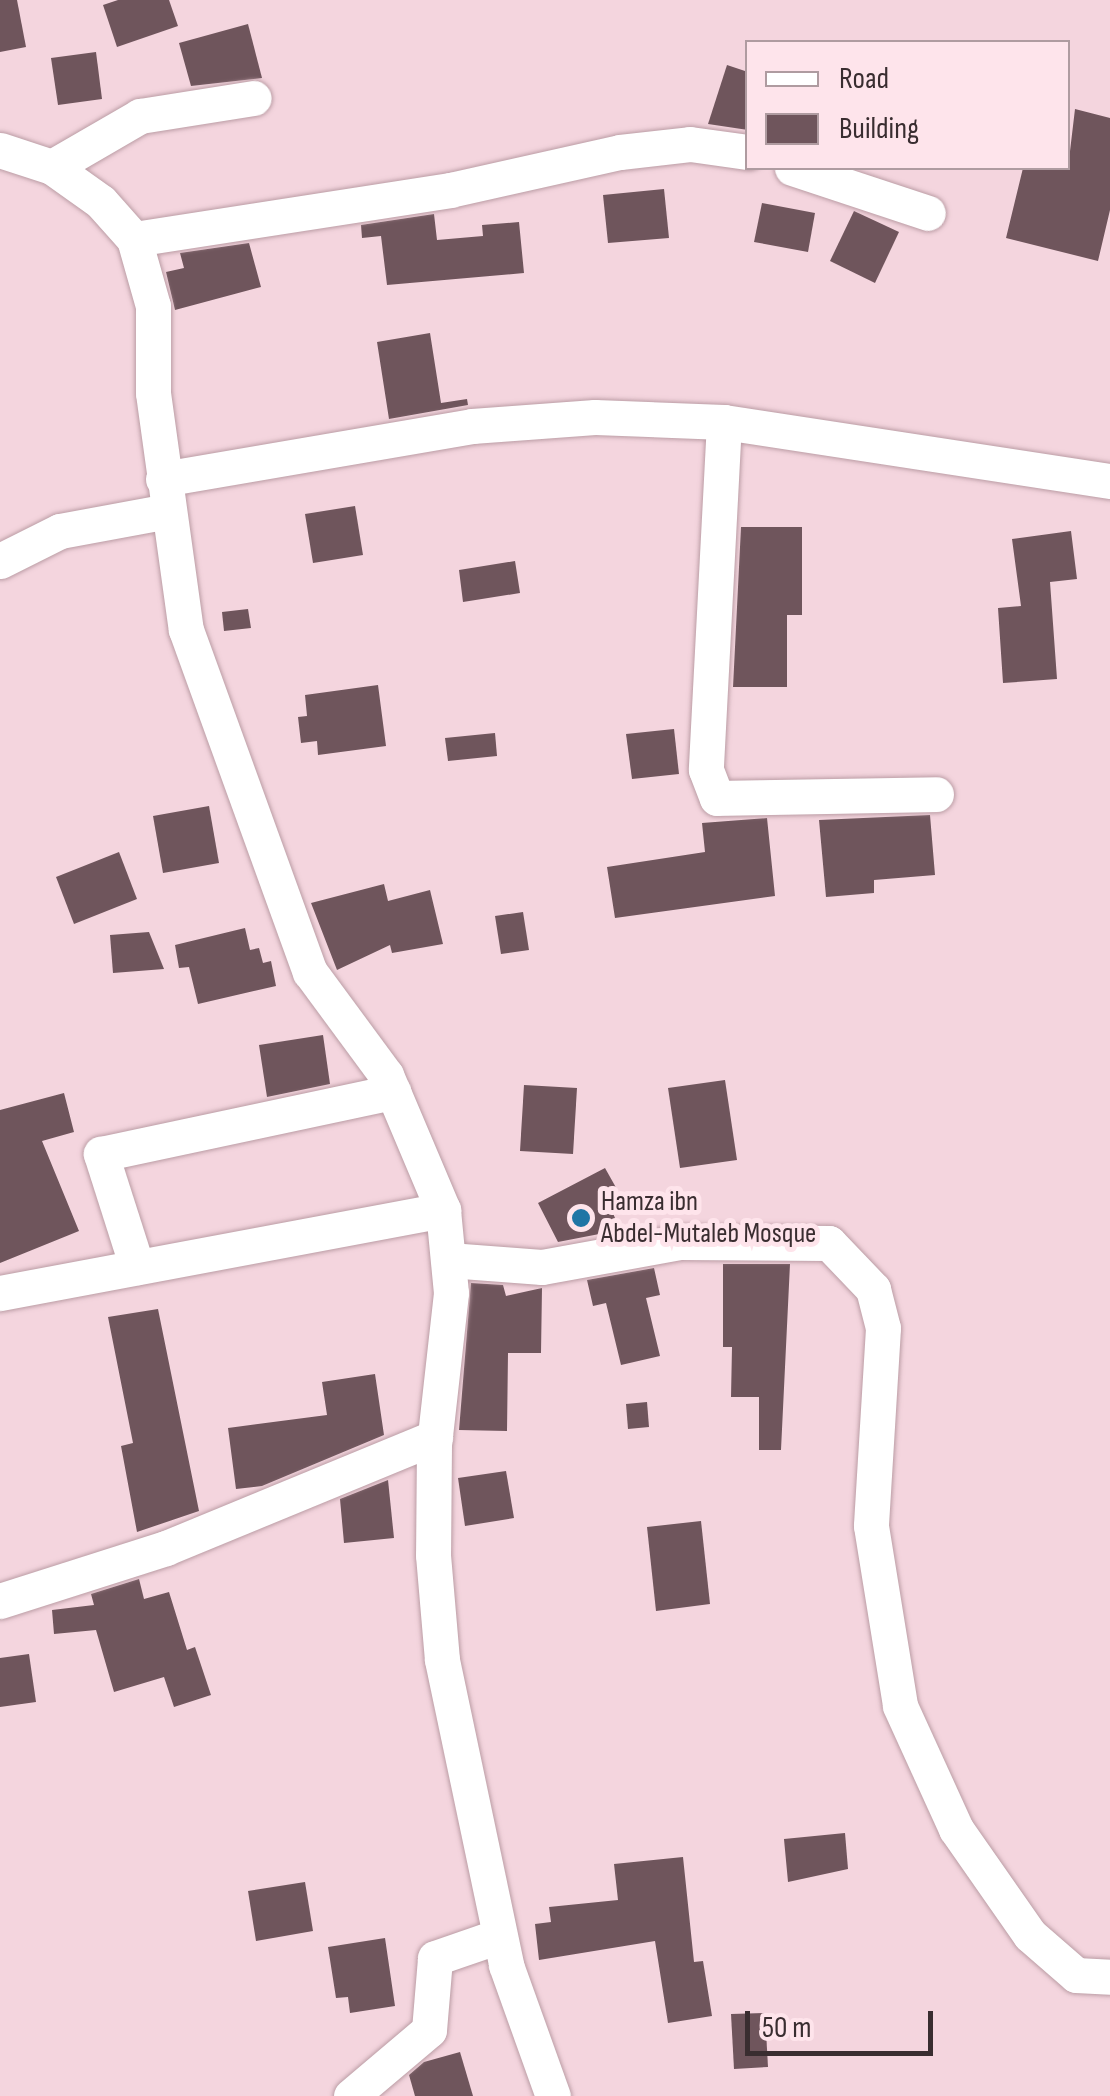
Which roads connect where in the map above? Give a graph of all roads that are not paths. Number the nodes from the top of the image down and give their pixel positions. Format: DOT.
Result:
graph roads {
  1 [pos="254,98"];
  2 [pos="0,150"];
  3 [pos="745,152"];
  4 [pos="52,167"];
  5 [pos="798,170"];
  6 [pos="928,214"];
  7 [pos="134,239"];
  8 [pos="724,422"];
  9 [pos="1110,481"];
  10 [pos="166,495"];
  11 [pos="0,561"];
  12 [pos="936,794"];
  13 [pos="394,1092"];
  14 [pos="443,1210"];
  15 [pos="449,1260"];
  16 [pos="137,1267"];
  17 [pos="0,1293"];
  18 [pos="435,1437"];
  19 [pos="0,1602"];
  20 [pos="499,1936"];
  21 [pos="1110,1977"];
  22 [pos="351,2096"];
  23 [pos="553,2096"];
  1 -- 4 [label="street"];
  2 -- 4 [label="street"];
  3 -- 7 [label="street"];
  4 -- 7 [label="street"];
  5 -- 6 [label="street"];
  7 -- 10 [label="street"];
  8 -- 9 [label="street"];
  8 -- 10 [label="street"];
  8 -- 12 [label="street"];
  10 -- 11 [label="street"];
  10 -- 13 [label="street"];
  13 -- 14 [label="street"];
  13 -- 16 [label="street"];
  14 -- 15 [label="street"];
  14 -- 16 [label="street"];
  15 -- 18 [label="street"];
  15 -- 21 [label="street"];
  16 -- 17 [label="street"];
  18 -- 19 [label="street"];
  18 -- 20 [label="street"];
  20 -- 22 [label="street"];
  20 -- 23 [label="street"];
}
